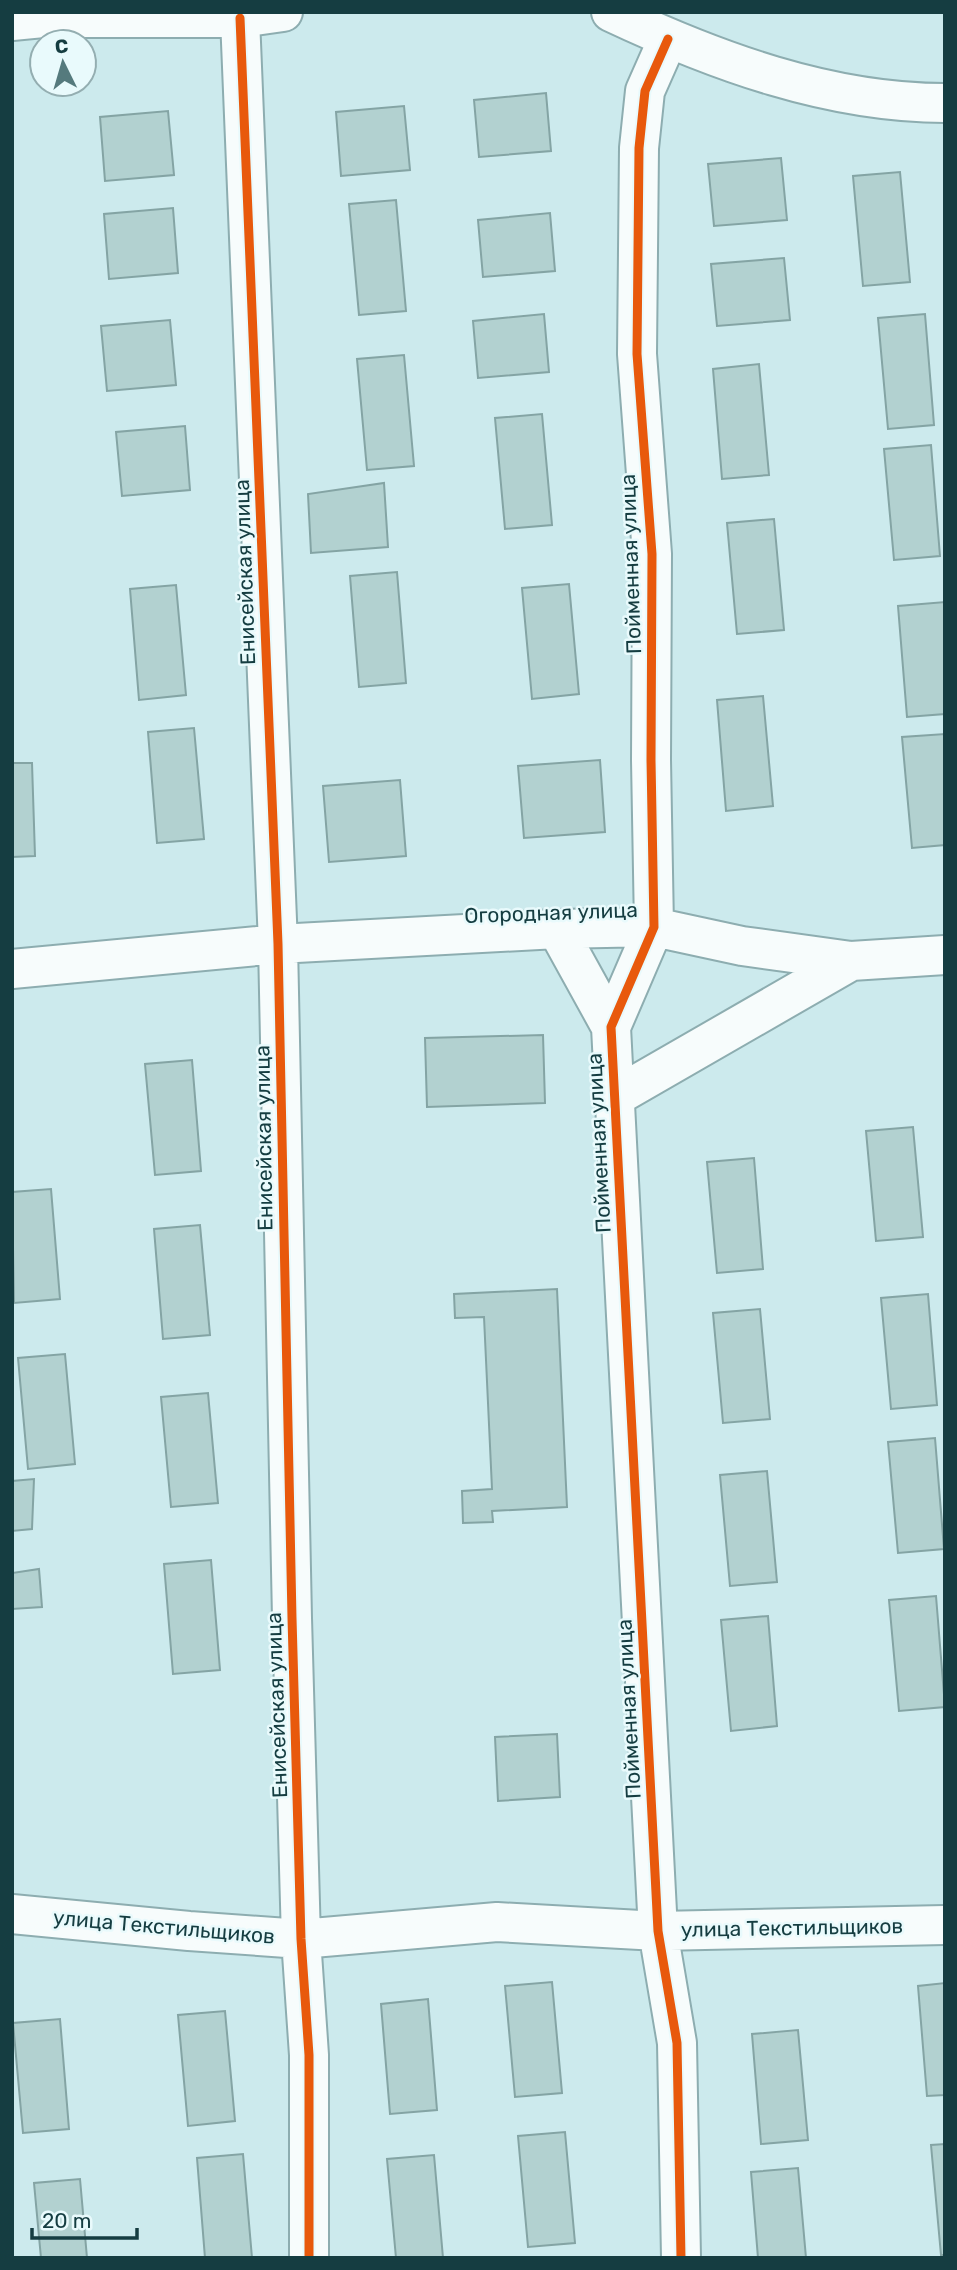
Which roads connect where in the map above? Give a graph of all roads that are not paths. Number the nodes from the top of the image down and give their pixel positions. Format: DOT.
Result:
graph roads {
  1 [pos="283,12"];
  2 [pos="611,12"];
  3 [pos="240,18"];
  4 [pos="12,21"];
  5 [pos="668,39"];
  6 [pos="945,103"];
  7 [pos="654,927"];
  8 [pos="557,929"];
  9 [pos="278,944"];
  10 [pos="945,954"];
  11 [pos="852,961"];
  12 [pos="12,969"];
  13 [pos="611,1027"];
  14 [pos="613,1098"];
  15 [pos="12,1914"];
  16 [pos="945,1925"];
  17 [pos="658,1931"];
  18 [pos="301,1939"];
  19 [pos="309,2258"];
  20 [pos="681,2258"];
  1 -- 3 [label="street"];
  2 -- 5 [label="street"];
  3 -- 4 [label="street"];
  3 -- 9 [label="street, Енисейская улица"];
  5 -- 6 [label="street"];
  5 -- 7 [label="street, Пойменная улица"];
  7 -- 8 [label="street, Огородная улица"];
  7 -- 11 [label="street, Огородная улица"];
  7 -- 13 [label="street, Пойменная улица"];
  8 -- 9 [label="street, Огородная улица"];
  8 -- 13 [label="street"];
  9 -- 12 [label="street, Огородная улица"];
  9 -- 18 [label="street, Енисейская улица"];
  10 -- 11 [label="street, Огородная улица"];
  11 -- 14 [label="street"];
  13 -- 14 [label="street, Пойменная улица"];
  14 -- 17 [label="street, Пойменная улица"];
  15 -- 18 [label="street, улица Текстильщиков"];
  16 -- 17 [label="street, улица Текстильщиков"];
  17 -- 18 [label="street, улица Текстильщиков"];
  17 -- 20 [label="street, Пойменная улица"];
  18 -- 19 [label="street, Енисейская улица"];
}
